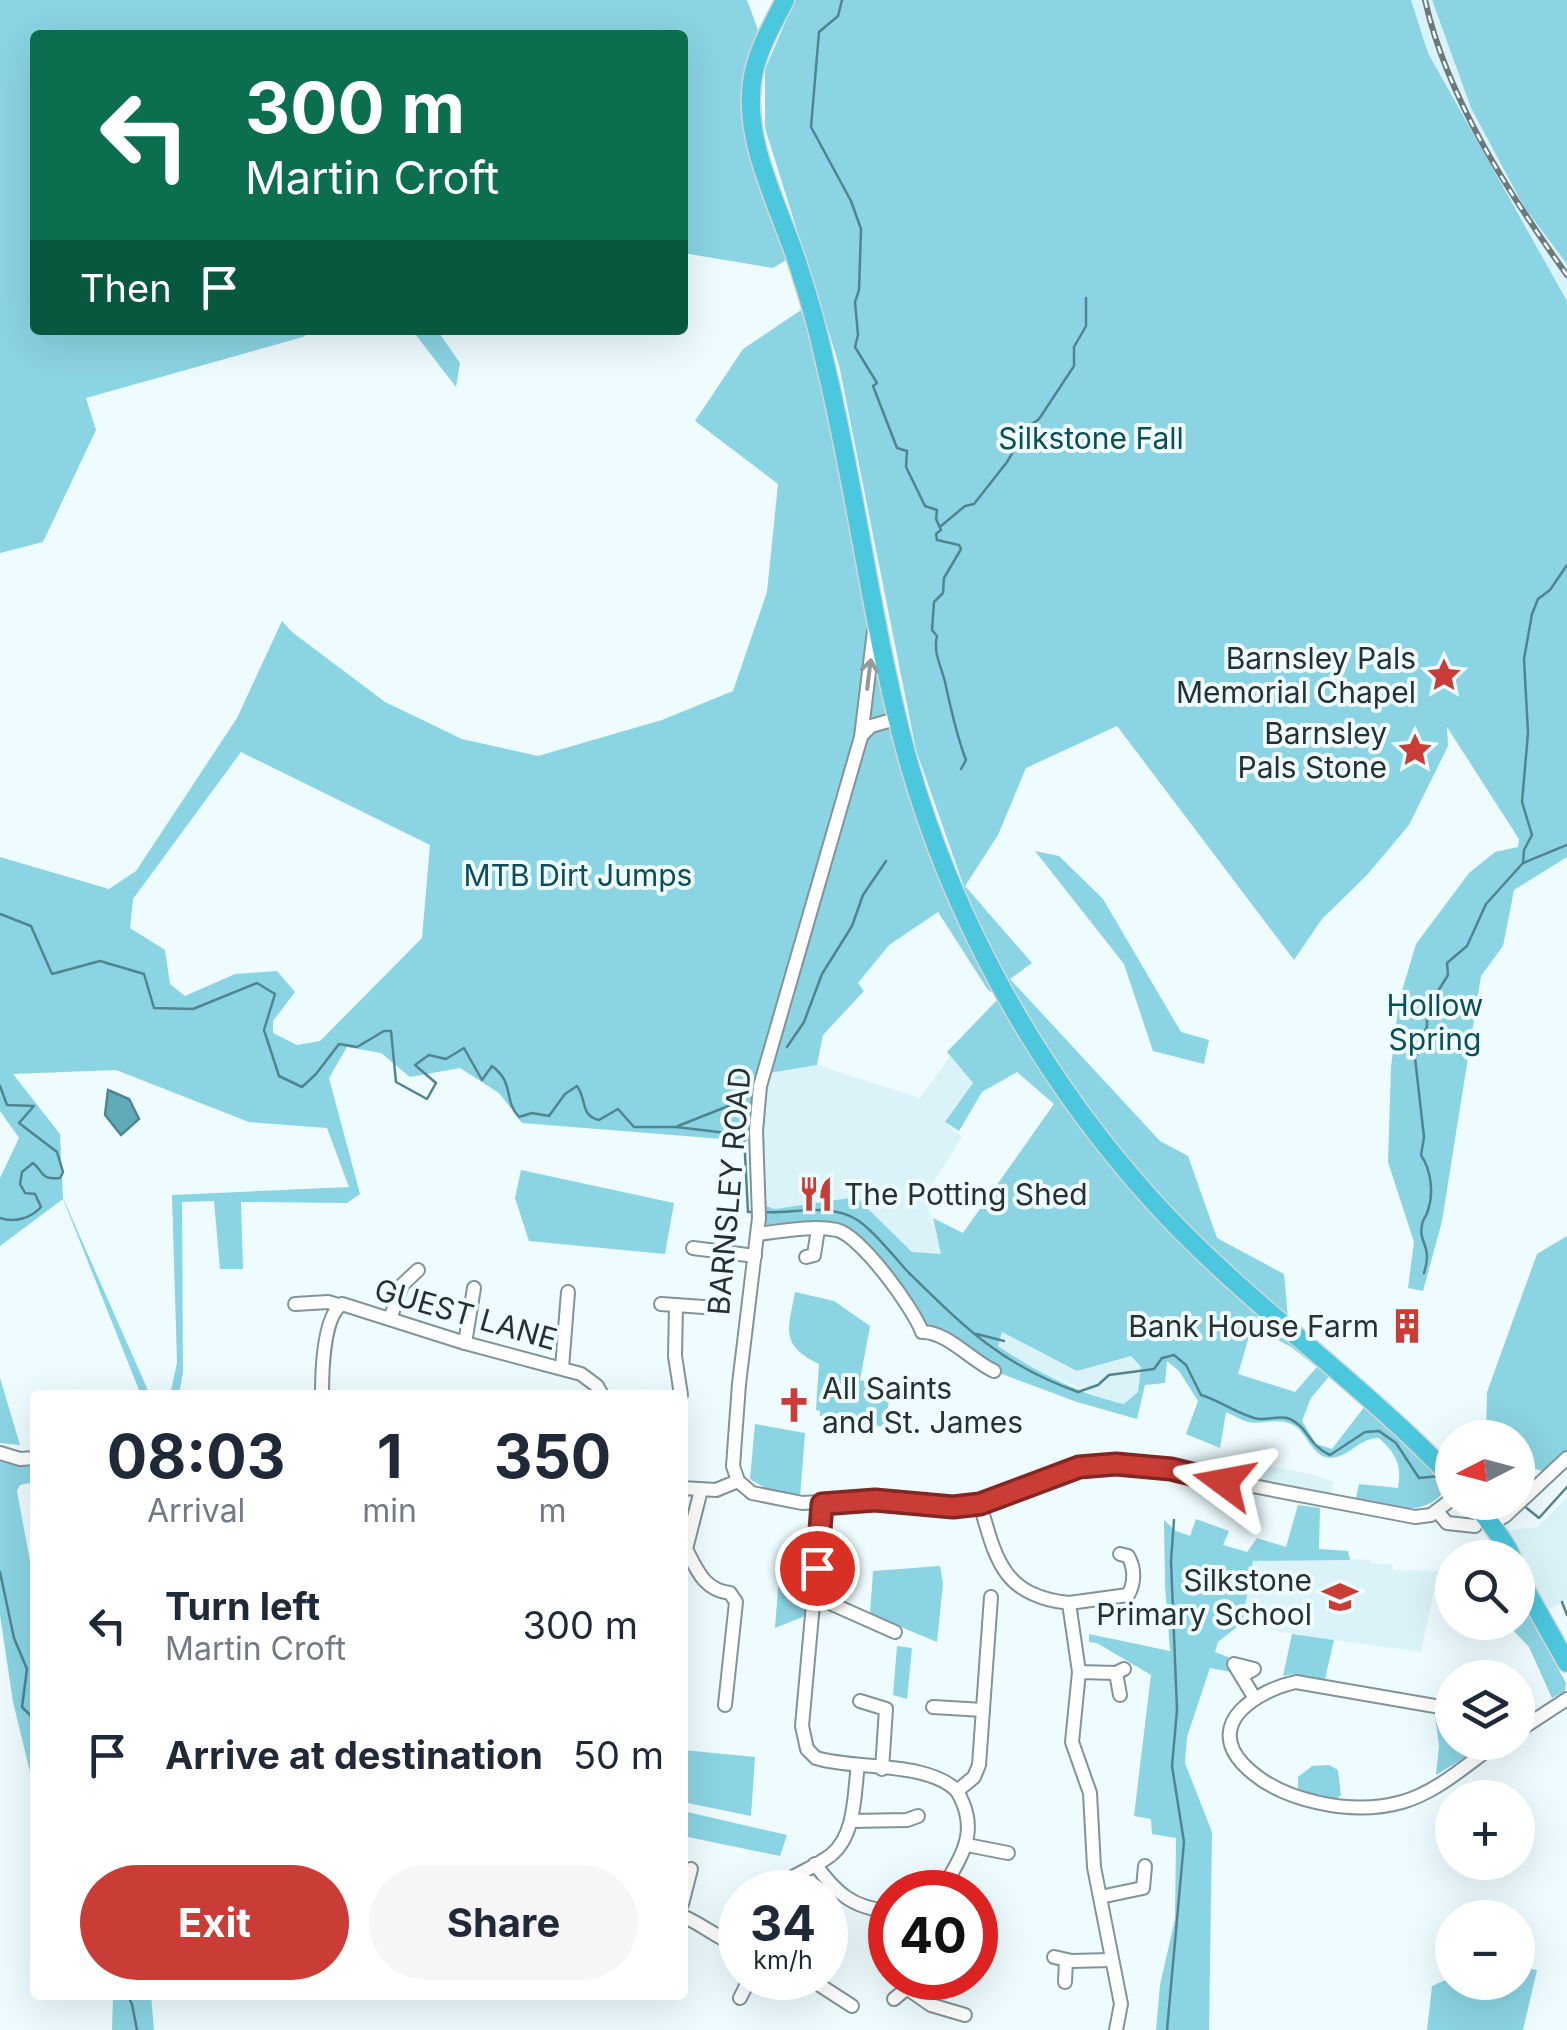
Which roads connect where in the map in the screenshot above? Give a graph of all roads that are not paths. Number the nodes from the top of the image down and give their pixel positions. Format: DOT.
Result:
graph roads {
  1 [pos="785,0"];
  2 [pos="876,612"];
  3 [pos="899,718"];
  4 [pos="861,737"];
  5 [pos="818,1229"];
  6 [pos="758,1234"];
  7 [pos="693,1248"];
  8 [pos="755,1256"];
  9 [pos="814,1256"];
  10 [pos="410,1273"];
  11 [pos="470,1295"];
  12 [pos="564,1299"];
  13 [pos="338,1306"];
  14 [pos="300,1307"];
  15 [pos="718,1308"];
  16 [pos="390,1319"];
  17 [pos="465,1343"];
  18 [pos="562,1368"];
  19 [pos="994,1371"];
  20 [pos="322,1390"];
  21 [pos="600,1390"];
  22 [pos="679,1390"];
  23 [pos="0,1453"];
  24 [pos="30,1458"];
  25 [pos="1567,1458"];
  26 [pos="1435,1462"];
  27 [pos="738,1481"];
  28 [pos="688,1489"];
  29 [pos="701,1490"];
  30 [pos="822,1504"];
  31 [pos="980,1504"];
  32 [pos="1435,1512"];
  33 [pos="1443,1520"];
  34 [pos="1478,1522"];
  35 [pos="688,1536"];
  36 [pos="1505,1540"];
  37 [pos="1128,1553"];
  38 [pos="688,1556"];
  39 [pos="814,1596"];
  40 [pos="991,1597"];
  41 [pos="1069,1603"];
  42 [pos="1535,1607"];
  43 [pos="990,1613"];
  44 [pos="1006,1614"];
  45 [pos="886,1632"];
  46 [pos="1567,1664"];
  47 [pos="1079,1672"];
  48 [pos="1242,1676"];
  49 [pos="1120,1696"];
  50 [pos="1254,1697"];
  51 [pos="1567,1699"];
  52 [pos="860,1701"];
  53 [pos="940,1703"];
  54 [pos="725,1705"];
  55 [pos="1435,1706"];
  56 [pos="983,1710"];
  57 [pos="1535,1720"];
  58 [pos="1471,1760"];
  59 [pos="858,1765"];
  60 [pos="882,1768"];
  61 [pos="957,1791"];
  62 [pos="851,1822"];
  63 [pos="911,1823"];
  64 [pos="967,1845"];
  65 [pos="1008,1853"];
  66 [pos="815,1864"];
  67 [pos="1145,1866"];
  68 [pos="691,1869"];
  69 [pos="803,1870"];
  70 [pos="953,1870"];
  71 [pos="688,1876"];
  72 [pos="1100,1897"];
  73 [pos="868,1905"];
  74 [pos="688,1918"];
  75 [pos="718,1936"];
  76 [pos="1110,1960"];
  77 [pos="1065,1982"];
  78 [pos="854,1988"];
  79 [pos="843,2000"];
  80 [pos="920,2000"];
  81 [pos="965,2014"];
  82 [pos="1116,2030"];
  1 -- 2 [label="highway, BARNSLEY ROAD"];
  2 -- 3 [label="highway"];
  4 -- 2 [label="street, BARNSLEY ROAD, one-way"];
  3 -- 4 [label="street"];
  3 -- 26 [label="highway"];
  4 -- 6 [label="street, BARNSLEY ROAD"];
  5 -- 6 [label="street"];
  5 -- 9 [label="street"];
  5 -- 19 [label="street"];
  6 -- 8 [label="street, BARNSLEY ROAD"];
  7 -- 8 [label="street"];
  8 -- 27 [label="street, BARNSLEY ROAD"];
  10 -- 16 [label="street"];
  11 -- 17 [label="street"];
  12 -- 18 [label="street"];
  13 -- 14 [label="street"];
  13 -- 16 [label="street, GUEST LANE"];
  13 -- 20 [label="street, GUEST LANE"];
  15 -- 22 [label="street"];
  16 -- 17 [label="street, GUEST LANE"];
  17 -- 18 [label="street, GUEST LANE"];
  18 -- 21 [label="street, GUEST LANE"];
  23 -- 24 [label="street"];
  25 -- 34 [label="street"];
  27 -- 29 [label="street"];
  27 -- 30 [label="street"];
  28 -- 29 [label="street"];
  29 -- 35 [label="street"];
  30 -- 31 [label="street"];
  30 -- 39 [label="street"];
  31 -- 32 [label="street"];
  31 -- 41 [label="street"];
  33 -- 34 [label="street"];
  34 -- 36 [label="highway"];
  37 -- 41 [label="street"];
  38 -- 54 [label="street"];
  39 -- 45 [label="street"];
  39 -- 59 [label="street"];
  40 -- 43 [label="street"];
  41 -- 47 [label="street"];
  42 -- 46 [label="highway"];
  43 -- 44 [label="street"];
  43 -- 56 [label="street"];
  47 -- 49 [label="street"];
  47 -- 72 [label="street"];
  48 -- 50 [label="street"];
  50 -- 55 [label="street"];
  50 -- 58 [label="street"];
  51 -- 57 [label="street"];
  52 -- 60 [label="street"];
  53 -- 56 [label="street"];
  56 -- 61 [label="street"];
  59 -- 60 [label="street"];
  59 -- 62 [label="street"];
  60 -- 61 [label="street"];
  61 -- 64 [label="street"];
  62 -- 63 [label="street"];
  62 -- 66 [label="street"];
  64 -- 65 [label="street"];
  64 -- 70 [label="street"];
  66 -- 69 [label="street"];
  66 -- 73 [label="street"];
  67 -- 72 [label="street"];
  68 -- 71 [label="street"];
  72 -- 76 [label="street"];
  74 -- 75 [label="street"];
  76 -- 77 [label="street"];
  76 -- 82 [label="street"];
  78 -- 79 [label="street"];
  80 -- 81 [label="street"];
}
